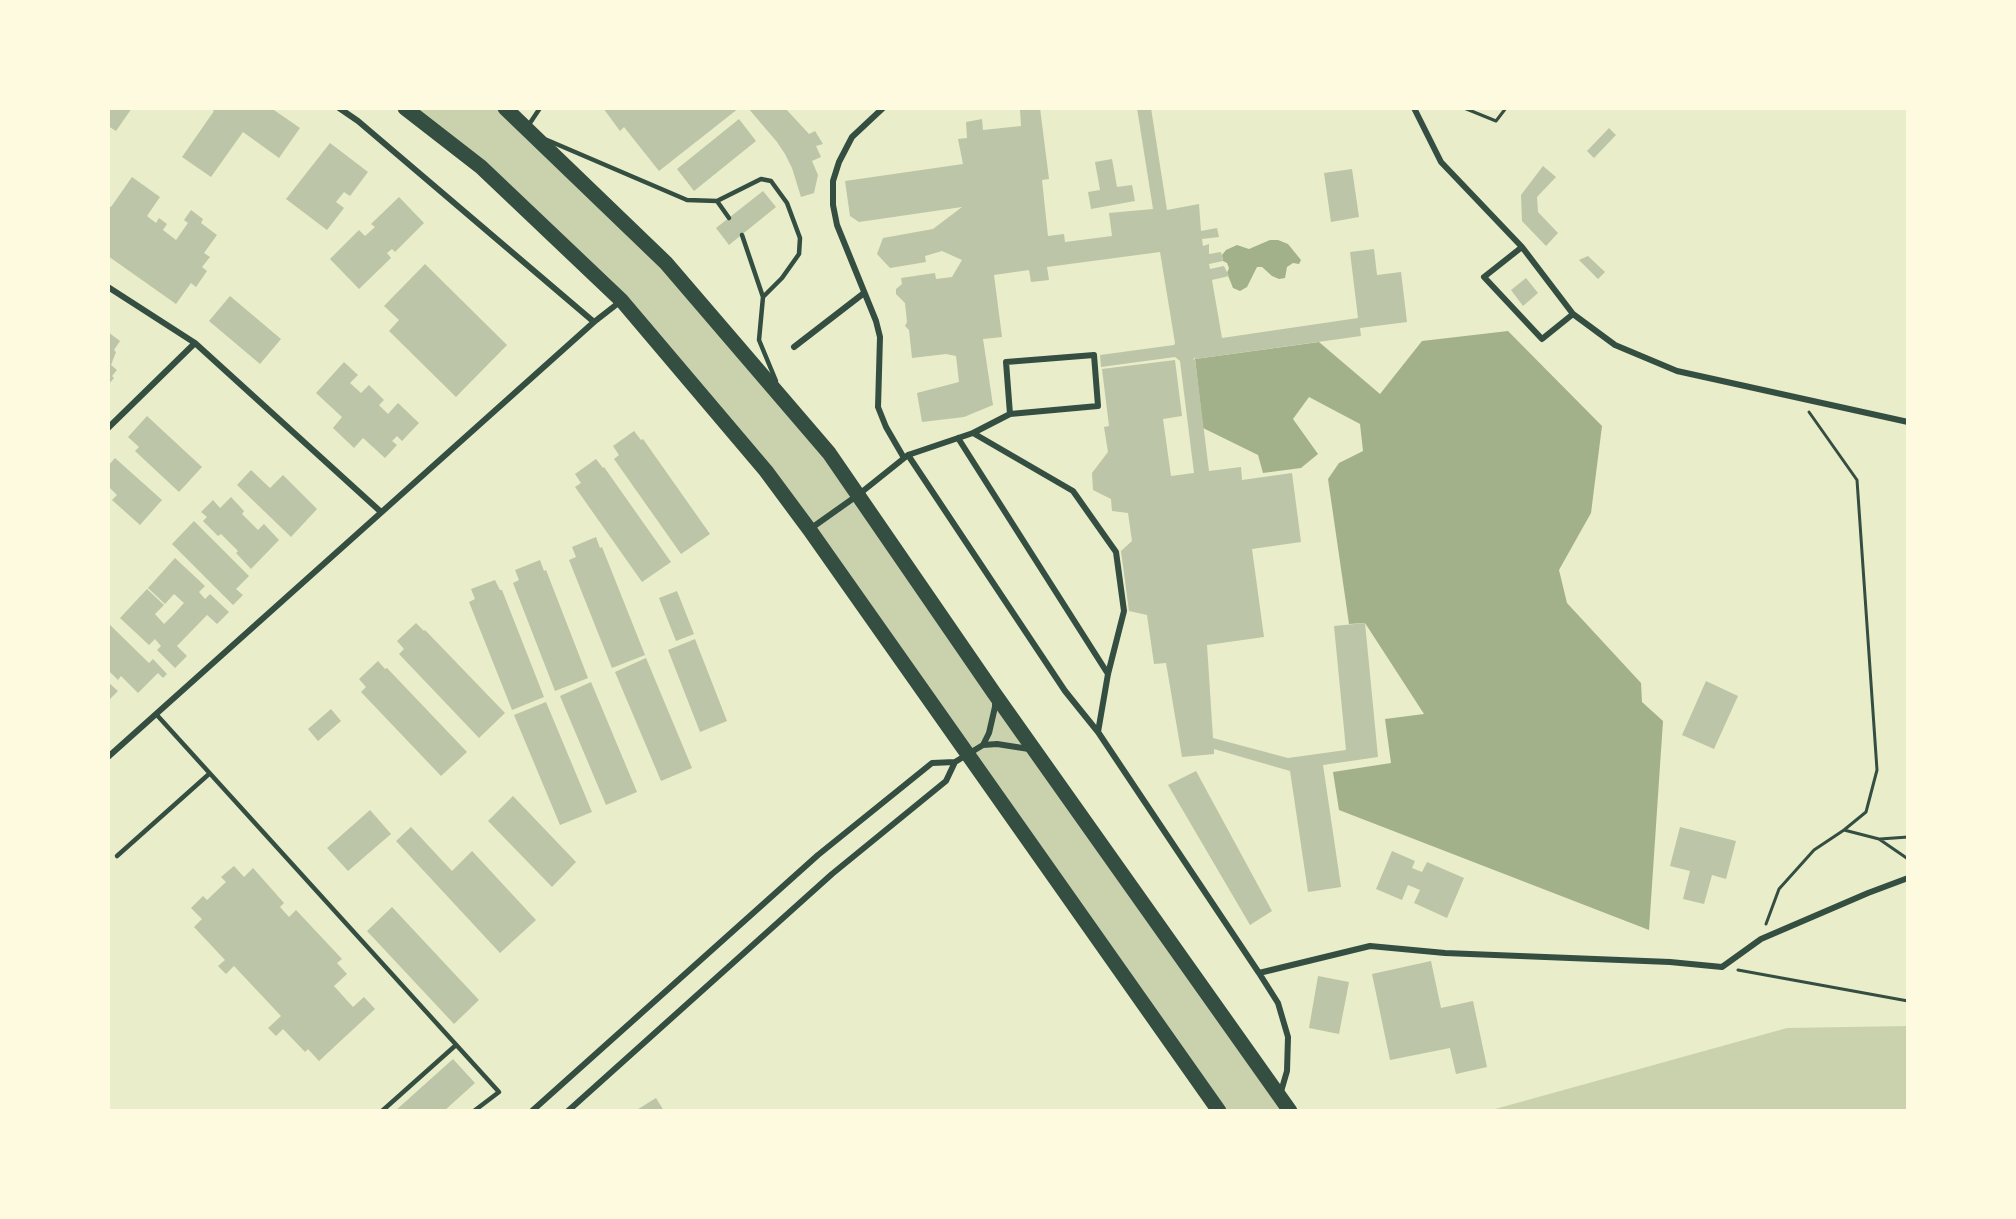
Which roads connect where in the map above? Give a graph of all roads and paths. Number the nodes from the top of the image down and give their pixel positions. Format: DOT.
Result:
graph roads {
  1 [pos="339,108"];
  2 [pos="405,108"];
  3 [pos="506,108"];
  4 [pos="540,108"];
  5 [pos="883,108"];
  6 [pos="1414,108"];
  7 [pos="1464,108"];
  8 [pos="1506,108"];
  9 [pos="529,131"];
  10 [pos="717,201"];
  11 [pos="729,218"];
  12 [pos="742,235"];
  13 [pos="1522,247"];
  14 [pos="108,287"];
  15 [pos="864,293"];
  16 [pos="763,297"];
  17 [pos="622,301"];
  18 [pos="1573,314"];
  19 [pos="594,322"];
  20 [pos="195,344"];
  21 [pos="794,347"];
  22 [pos="1800,398"];
  23 [pos="783,400"];
  24 [pos="1010,414"];
  25 [pos="1908,422"];
  26 [pos="108,428"];
  27 [pos="973,433"];
  28 [pos="958,438"];
  29 [pos="906,456"];
  30 [pos="858,495"];
  31 [pos="381,512"];
  32 [pos="809,529"];
  33 [pos="1108,674"];
  34 [pos="994,693"];
  35 [pos="156,714"];
  36 [pos="1098,732"];
  37 [pos="982,745"];
  38 [pos="1035,751"];
  39 [pos="108,756"];
  40 [pos="961,758"];
  41 [pos="209,774"];
  42 [pos="1844,830"];
  43 [pos="1908,837"];
  44 [pos="1879,839"];
  45 [pos="117,856"];
  46 [pos="1908,859"];
  47 [pos="1908,878"];
  48 [pos="1761,939"];
  49 [pos="1722,967"];
  50 [pos="1259,973"];
  51 [pos="1908,1001"];
  52 [pos="456,1045"];
  53 [pos="1280,1096"];
  54 [pos="382,1111"];
  55 [pos="474,1111"];
  56 [pos="532,1111"];
  57 [pos="568,1111"];
  58 [pos="1219,1111"];
  59 [pos="1290,1111"];
  1 -- 19 [label="street"];
  2 -- 17 [label="main road"];
  3 -- 9 [label="main road"];
  4 -- 9 [label="lane"];
  5 -- 15 [label="street"];
  6 -- 13 [label="street"];
  7 -- 8 [label="path"];
  9 -- 10 [label="lane"];
  9 -- 23 [label="main road"];
  10 -- 11 [label="lane"];
  10 -- 16 [label="lane"];
  12 -- 16 [label="lane"];
  13 -- 18 [label="street"];
  13 -- 18 [label="street"];
  14 -- 20 [label="street"];
  15 -- 21 [label="street"];
  15 -- 29 [label="street"];
  16 -- 23 [label="lane"];
  17 -- 19 [label="street"];
  17 -- 32 [label="main road"];
  18 -- 22 [label="street"];
  19 -- 31 [label="street"];
  20 -- 26 [label="street"];
  20 -- 31 [label="street"];
  22 -- 25 [label="street"];
  22 -- 42 [label="path"];
  23 -- 30 [label="main road"];
  24 -- 24 [label="street"];
  24 -- 27 [label="street"];
  27 -- 28 [label="street"];
  27 -- 33 [label="street"];
  28 -- 29 [label="street"];
  28 -- 33 [label="street"];
  29 -- 30 [label="street"];
  29 -- 36 [label="street"];
  30 -- 32 [label="street"];
  30 -- 34 [label="main road"];
  31 -- 35 [label="street"];
  32 -- 40 [label="main road"];
  33 -- 36 [label="street"];
  34 -- 37 [label="street"];
  34 -- 38 [label="main road"];
  35 -- 39 [label="street"];
  35 -- 41 [label="lane"];
  36 -- 50 [label="street"];
  37 -- 38 [label="street"];
  37 -- 40 [label="street"];
  38 -- 53 [label="main road"];
  40 -- 56 [label="street"];
  40 -- 57 [label="street"];
  40 -- 58 [label="main road"];
  41 -- 45 [label="lane"];
  41 -- 52 [label="lane"];
  42 -- 44 [label="path"];
  42 -- 48 [label="path"];
  43 -- 44 [label="path"];
  44 -- 46 [label="path"];
  47 -- 48 [label="street"];
  48 -- 49 [label="street"];
  49 -- 50 [label="street"];
  49 -- 51 [label="path"];
  50 -- 53 [label="street"];
  52 -- 54 [label="lane"];
  52 -- 55 [label="lane"];
  53 -- 59 [label="main road"];
}
